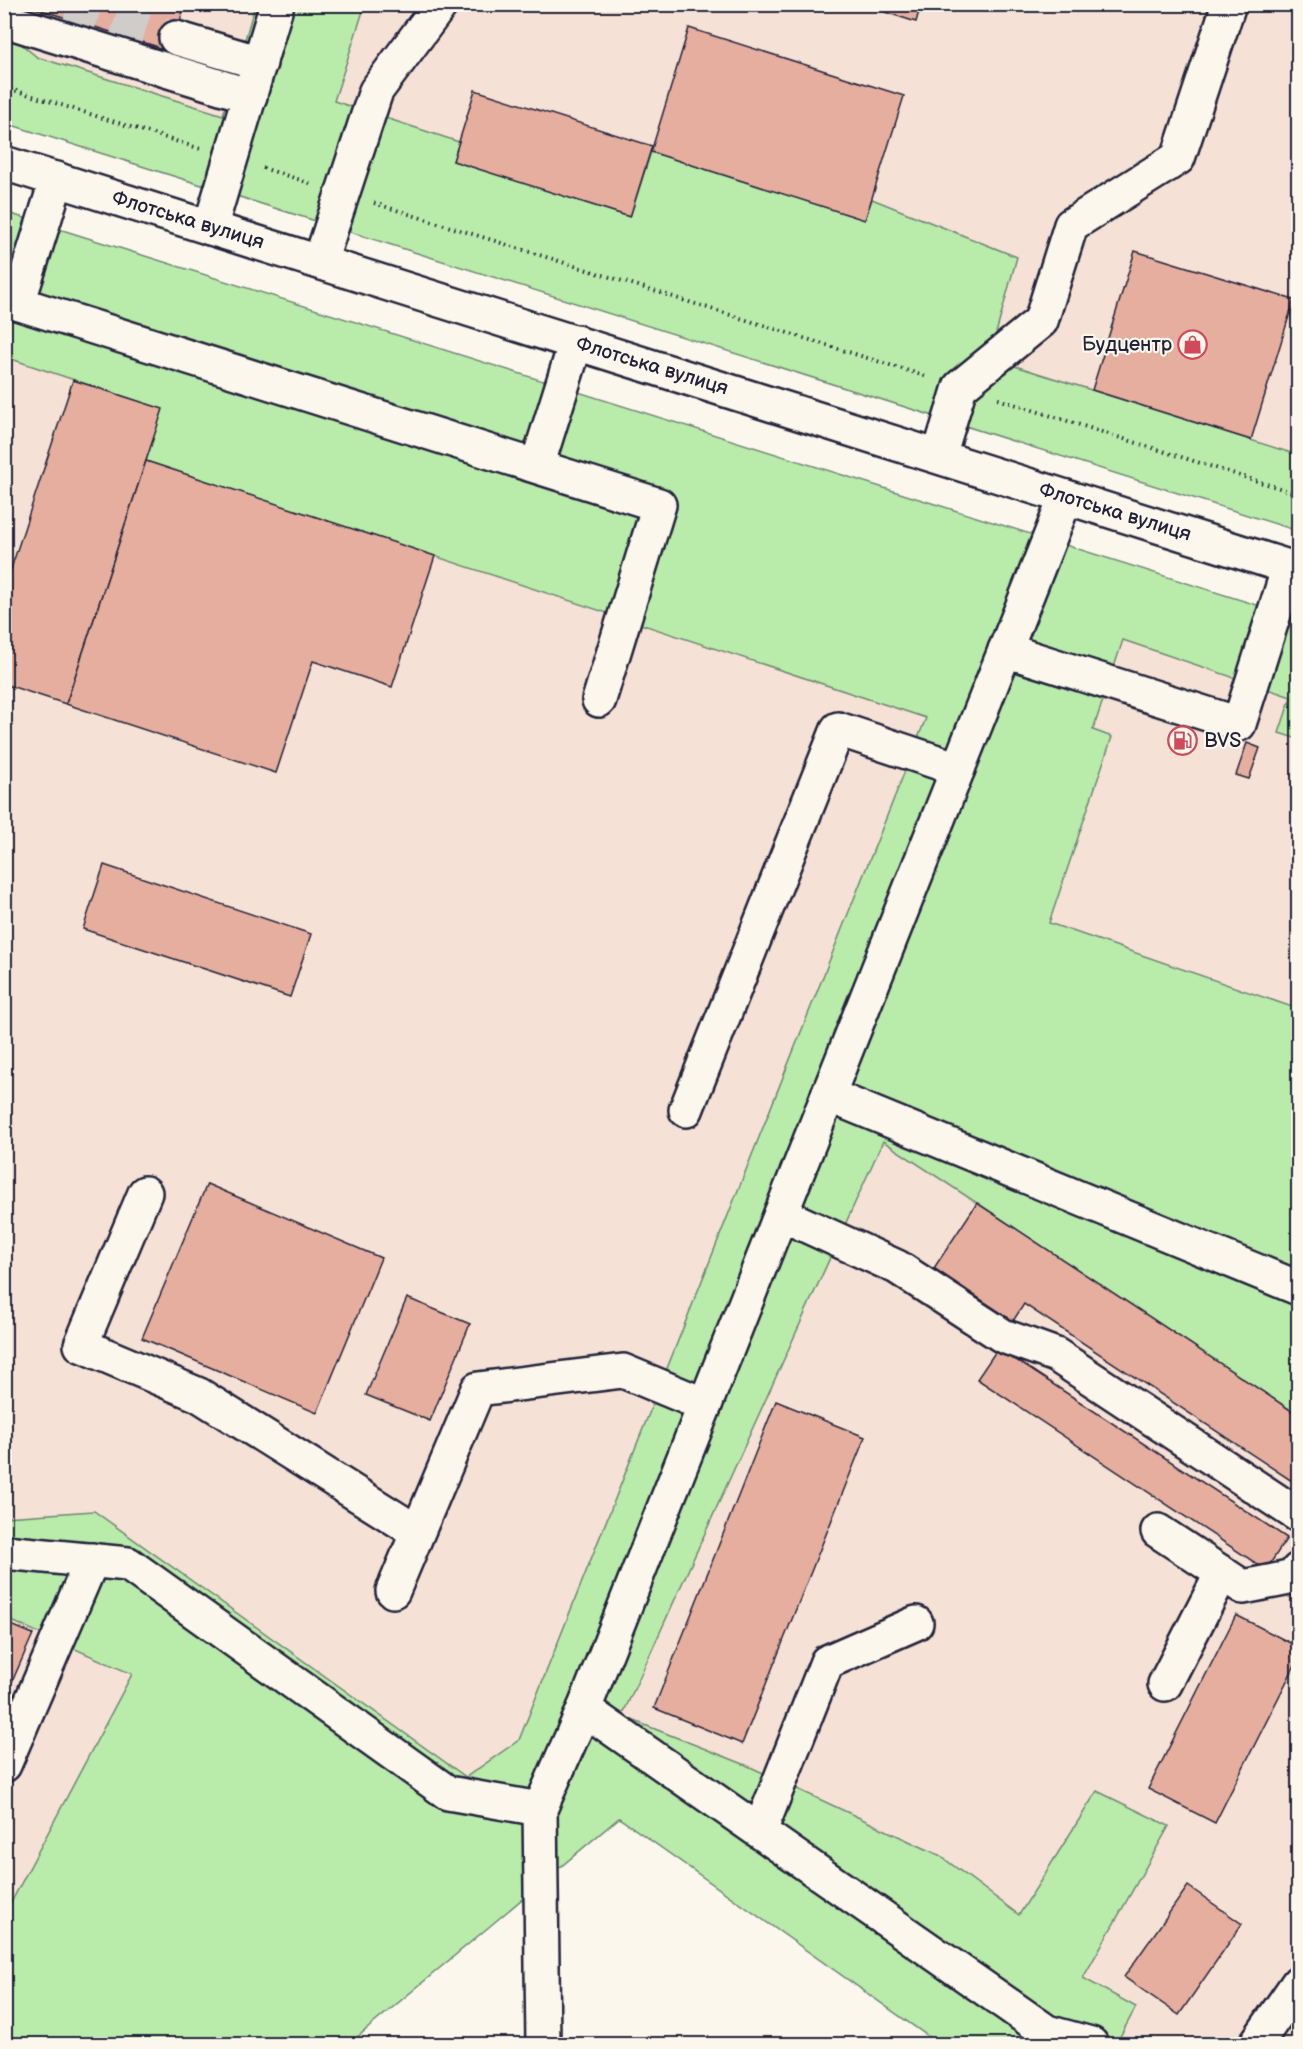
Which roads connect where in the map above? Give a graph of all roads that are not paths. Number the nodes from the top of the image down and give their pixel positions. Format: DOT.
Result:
graph roads {
  1 [pos="277,4"];
  2 [pos="441,4"];
  3 [pos="1229,4"];
  4 [pos="4,20"];
  5 [pos="176,38"];
  6 [pos="260,63"];
  7 [pos="250,96"];
  8 [pos="4,163"];
  9 [pos="57,179"];
  10 [pos="210,228"];
  11 [pos="320,262"];
  12 [pos="11,301"];
  13 [pos="576,342"];
  14 [pos="939,456"];
  15 [pos="537,466"];
  16 [pos="1066,497"];
  17 [pos="1294,568"];
  18 [pos="1005,650"];
  19 [pos="598,700"];
  20 [pos="958,769"];
  21 [pos="828,1095"];
  22 [pos="686,1110"];
  23 [pos="145,1193"];
  24 [pos="781,1214"];
  25 [pos="1299,1288"];
  26 [pos="705,1405"];
  27 [pos="1299,1515"];
  28 [pos="1158,1531"];
  29 [pos="417,1532"];
  30 [pos="4,1552"];
  31 [pos="92,1560"];
  32 [pos="1299,1570"];
  33 [pos="1222,1573"];
  34 [pos="393,1591"];
  35 [pos="916,1623"];
  36 [pos="1165,1684"];
  37 [pos="584,1709"];
  38 [pos="4,1765"];
  39 [pos="540,1809"];
  40 [pos="760,1831"];
  41 [pos="1299,1983"];
  42 [pos="1050,2038"];
  43 [pos="543,2044"];
  44 [pos="1090,2044"];
  45 [pos="1256,2044"];
  1 -- 6 [label="street"];
  2 -- 11 [label="street"];
  3 -- 14 [label="street"];
  4 -- 7 [label="street"];
  5 -- 6 [label="street"];
  6 -- 7 [label="street"];
  7 -- 10 [label="street"];
  8 -- 9 [label="street, Флотська вулиця"];
  9 -- 10 [label="street, Флотська вулиця"];
  9 -- 12 [label="street"];
  10 -- 11 [label="street, Флотська вулиця"];
  11 -- 13 [label="street, Флотська вулиця"];
  12 -- 15 [label="street"];
  13 -- 14 [label="street, Флотська вулиця"];
  13 -- 15 [label="street"];
  14 -- 16 [label="street, Флотська вулиця"];
  15 -- 19 [label="street"];
  16 -- 17 [label="street, Флотська вулиця"];
  16 -- 18 [label="street"];
  17 -- 18 [label="street"];
  18 -- 20 [label="street"];
  20 -- 21 [label="street"];
  20 -- 22 [label="street"];
  21 -- 24 [label="street"];
  21 -- 25 [label="street"];
  23 -- 29 [label="street"];
  24 -- 26 [label="street"];
  24 -- 27 [label="street"];
  26 -- 29 [label="street"];
  26 -- 37 [label="street"];
  28 -- 33 [label="street"];
  29 -- 34 [label="street"];
  30 -- 31 [label="street"];
  31 -- 38 [label="street"];
  31 -- 39 [label="street"];
  32 -- 33 [label="street"];
  33 -- 36 [label="street"];
  35 -- 40 [label="street"];
  37 -- 39 [label="street"];
  37 -- 40 [label="street"];
  39 -- 43 [label="street"];
  40 -- 42 [label="street"];
  41 -- 45 [label="street"];
  42 -- 44 [label="street"];
}
